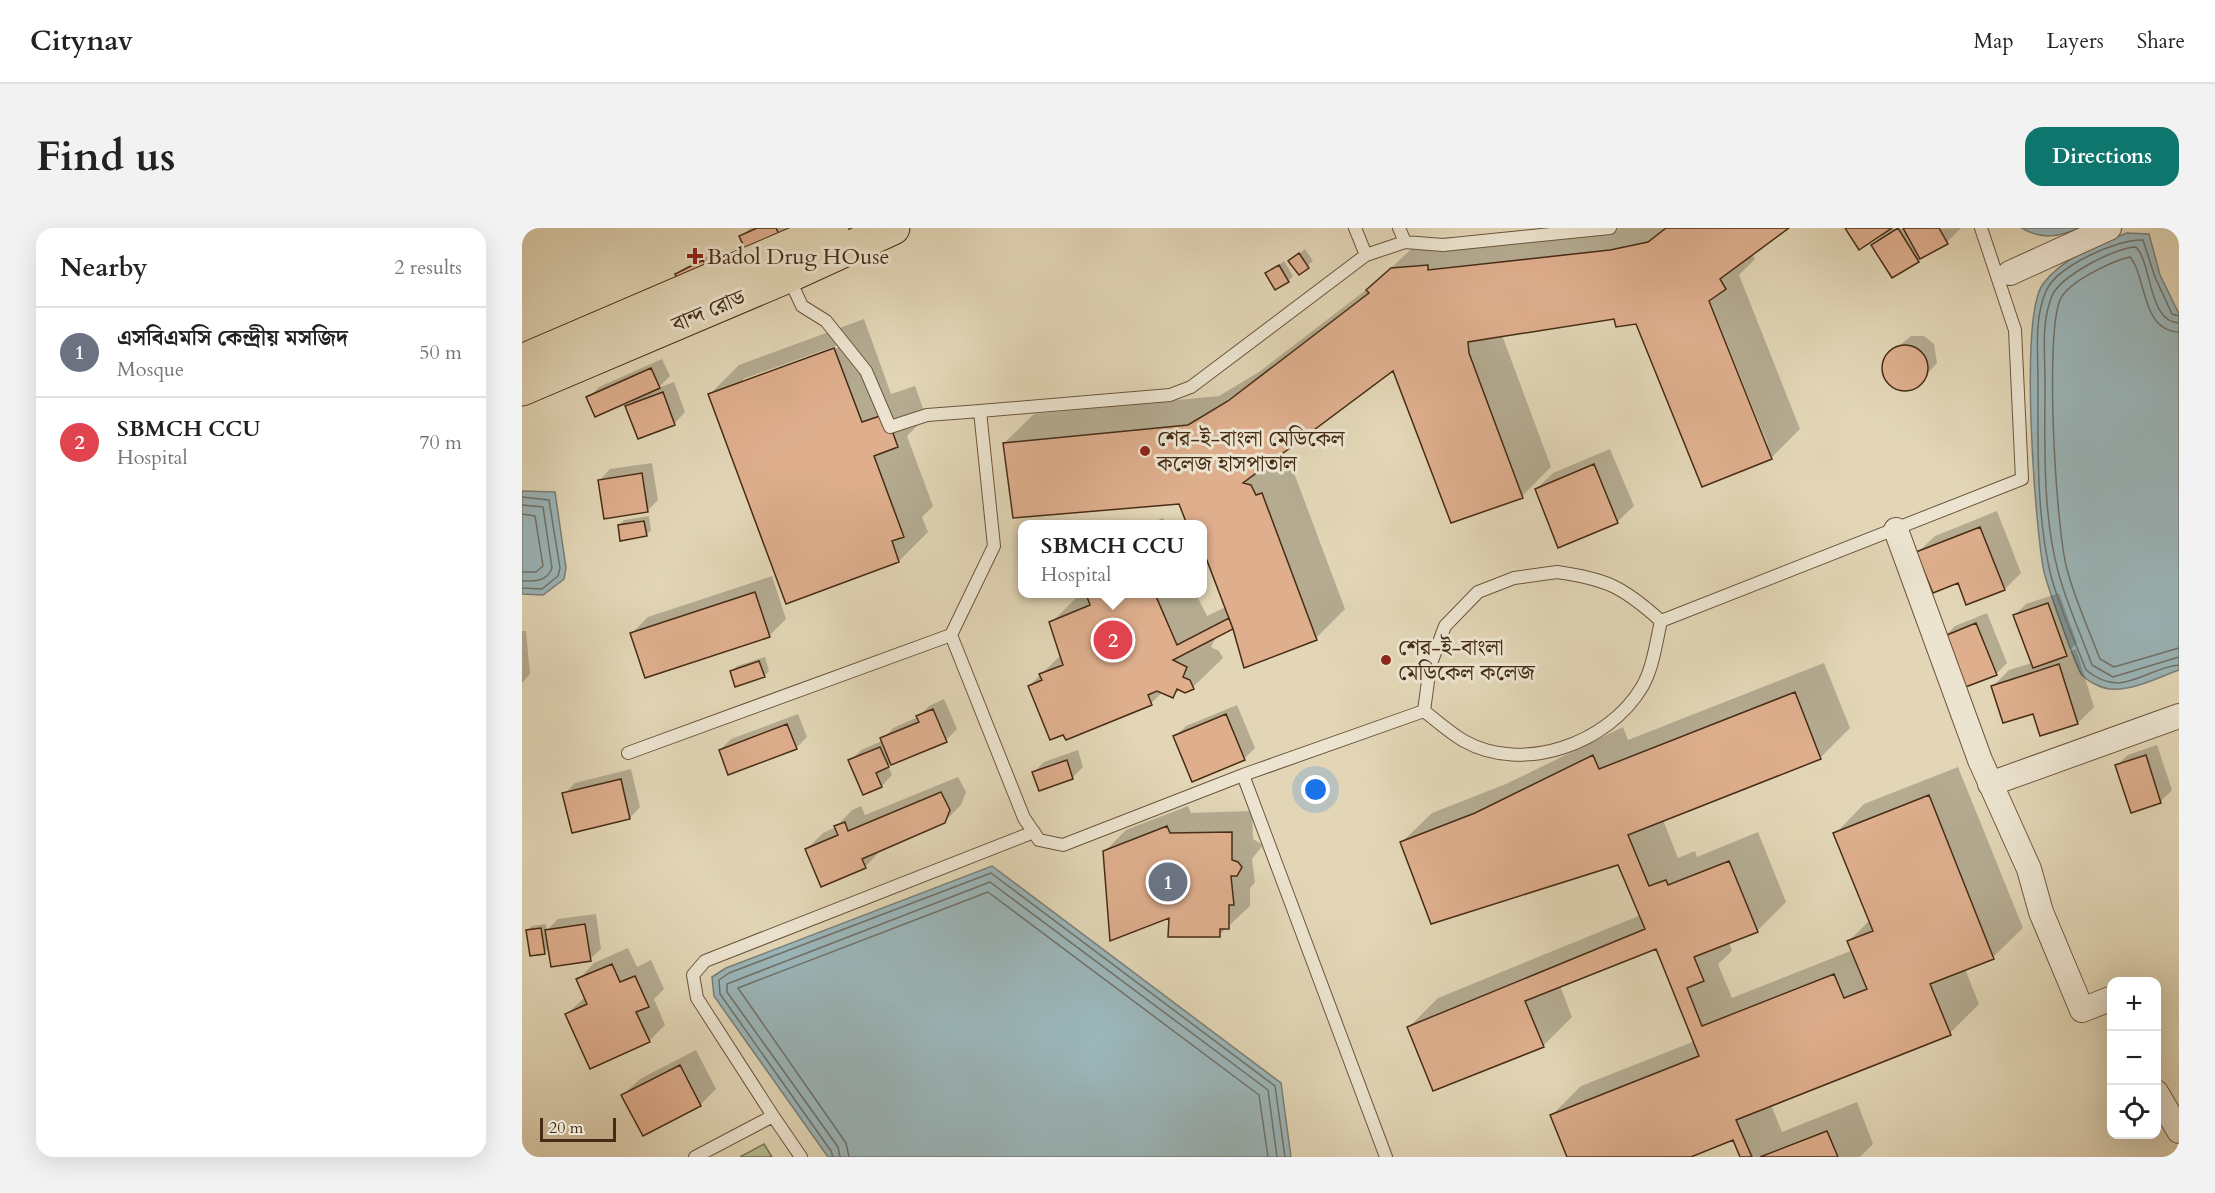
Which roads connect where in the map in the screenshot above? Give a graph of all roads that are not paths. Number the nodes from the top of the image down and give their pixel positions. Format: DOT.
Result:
graph roads {
  1 [pos="832,228"];
  2 [pos="893,228"];
  3 [pos="1355,228"];
  4 [pos="1400,228"];
  5 [pos="1610,228"];
  6 [pos="1981,228"];
  7 [pos="2109,228"];
  8 [pos="1405,242"];
  9 [pos="1366,255"];
  10 [pos="783,264"];
  11 [pos="2010,273"];
  12 [pos="522,361"];
  13 [pos="522,389"];
  14 [pos="980,411"];
  15 [pos="1896,530"];
  16 [pos="1660,621"];
  17 [pos="951,635"];
  18 [pos="1424,711"];
  19 [pos="2179,717"];
  20 [pos="628,753"];
  21 [pos="1243,775"];
  22 [pos="1990,784"];
  23 [pos="1034,832"];
  24 [pos="2107,1000"];
  25 [pos="2161,1099"];
  26 [pos="773,1116"];
  27 [pos="2179,1131"];
  28 [pos="695,1157"];
  29 [pos="801,1157"];
  30 [pos="1386,1157"];
  1 -- 10 [label="highway, বান্দ রোড"];
  2 -- 10 [label="highway, বান্দ রোড"];
  3 -- 9 [label="lane"];
  4 -- 8 [label="lane"];
  5 -- 8 [label="lane"];
  6 -- 15 [label="lane"];
  7 -- 11 [label="street"];
  8 -- 9 [label="lane"];
  9 -- 14 [label="lane"];
  10 -- 12 [label="highway, বান্দ রোড"];
  10 -- 13 [label="highway, বান্দ রোড"];
  10 -- 14 [label="lane"];
  14 -- 17 [label="lane"];
  15 -- 16 [label="lane"];
  15 -- 22 [label="street"];
  16 -- 18 [label="lane"];
  16 -- 18 [label="lane"];
  17 -- 20 [label="lane"];
  17 -- 23 [label="lane"];
  18 -- 21 [label="lane"];
  19 -- 22 [label="street"];
  21 -- 23 [label="lane"];
  21 -- 30 [label="lane"];
  22 -- 24 [label="street"];
  23 -- 26 [label="lane"];
  25 -- 27 [label="street"];
  26 -- 28 [label="lane"];
  26 -- 29 [label="lane"];
}
